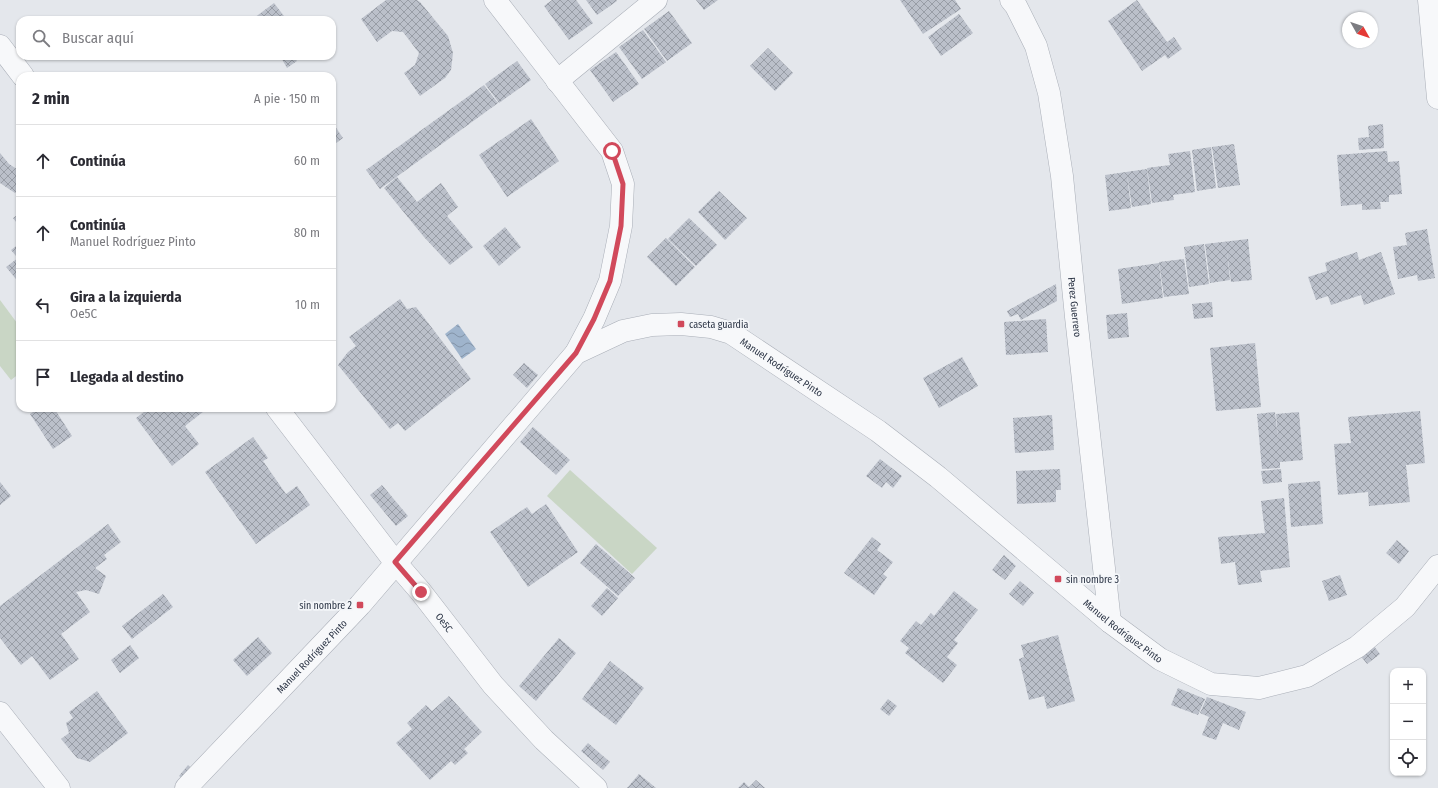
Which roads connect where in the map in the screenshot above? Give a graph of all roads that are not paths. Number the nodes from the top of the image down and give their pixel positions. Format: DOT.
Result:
graph roads {
  1 [pos="495,0"];
  2 [pos="656,0"];
  3 [pos="1011,0"];
  4 [pos="1429,0"];
  5 [pos="0,46"];
  6 [pos="20,72"];
  7 [pos="558,81"];
  8 [pos="1438,98"];
  9 [pos="576,353"];
  10 [pos="280,412"];
  11 [pos="395,562"];
  12 [pos="1438,566"];
  13 [pos="1110,622"];
  14 [pos="0,713"];
  15 [pos="59,788"];
  16 [pos="186,788"];
  17 [pos="596,788"];
  1 -- 7 [label="street"];
  2 -- 7 [label="street"];
  3 -- 13 [label="street, Perez Guerrero"];
  4 -- 8 [label="street"];
  5 -- 6 [label="street"];
  7 -- 9 [label="street"];
  9 -- 11 [label="street, Manuel Rodríguez Pinto"];
  9 -- 13 [label="street, Manuel Rodríguez Pinto"];
  10 -- 11 [label="street, Oe5C"];
  11 -- 16 [label="street, Manuel Rodríguez Pinto"];
  11 -- 17 [label="street, Oe5C"];
  12 -- 13 [label="street, Manuel Rodríguez Pinto"];
  14 -- 15 [label="street"];
}
